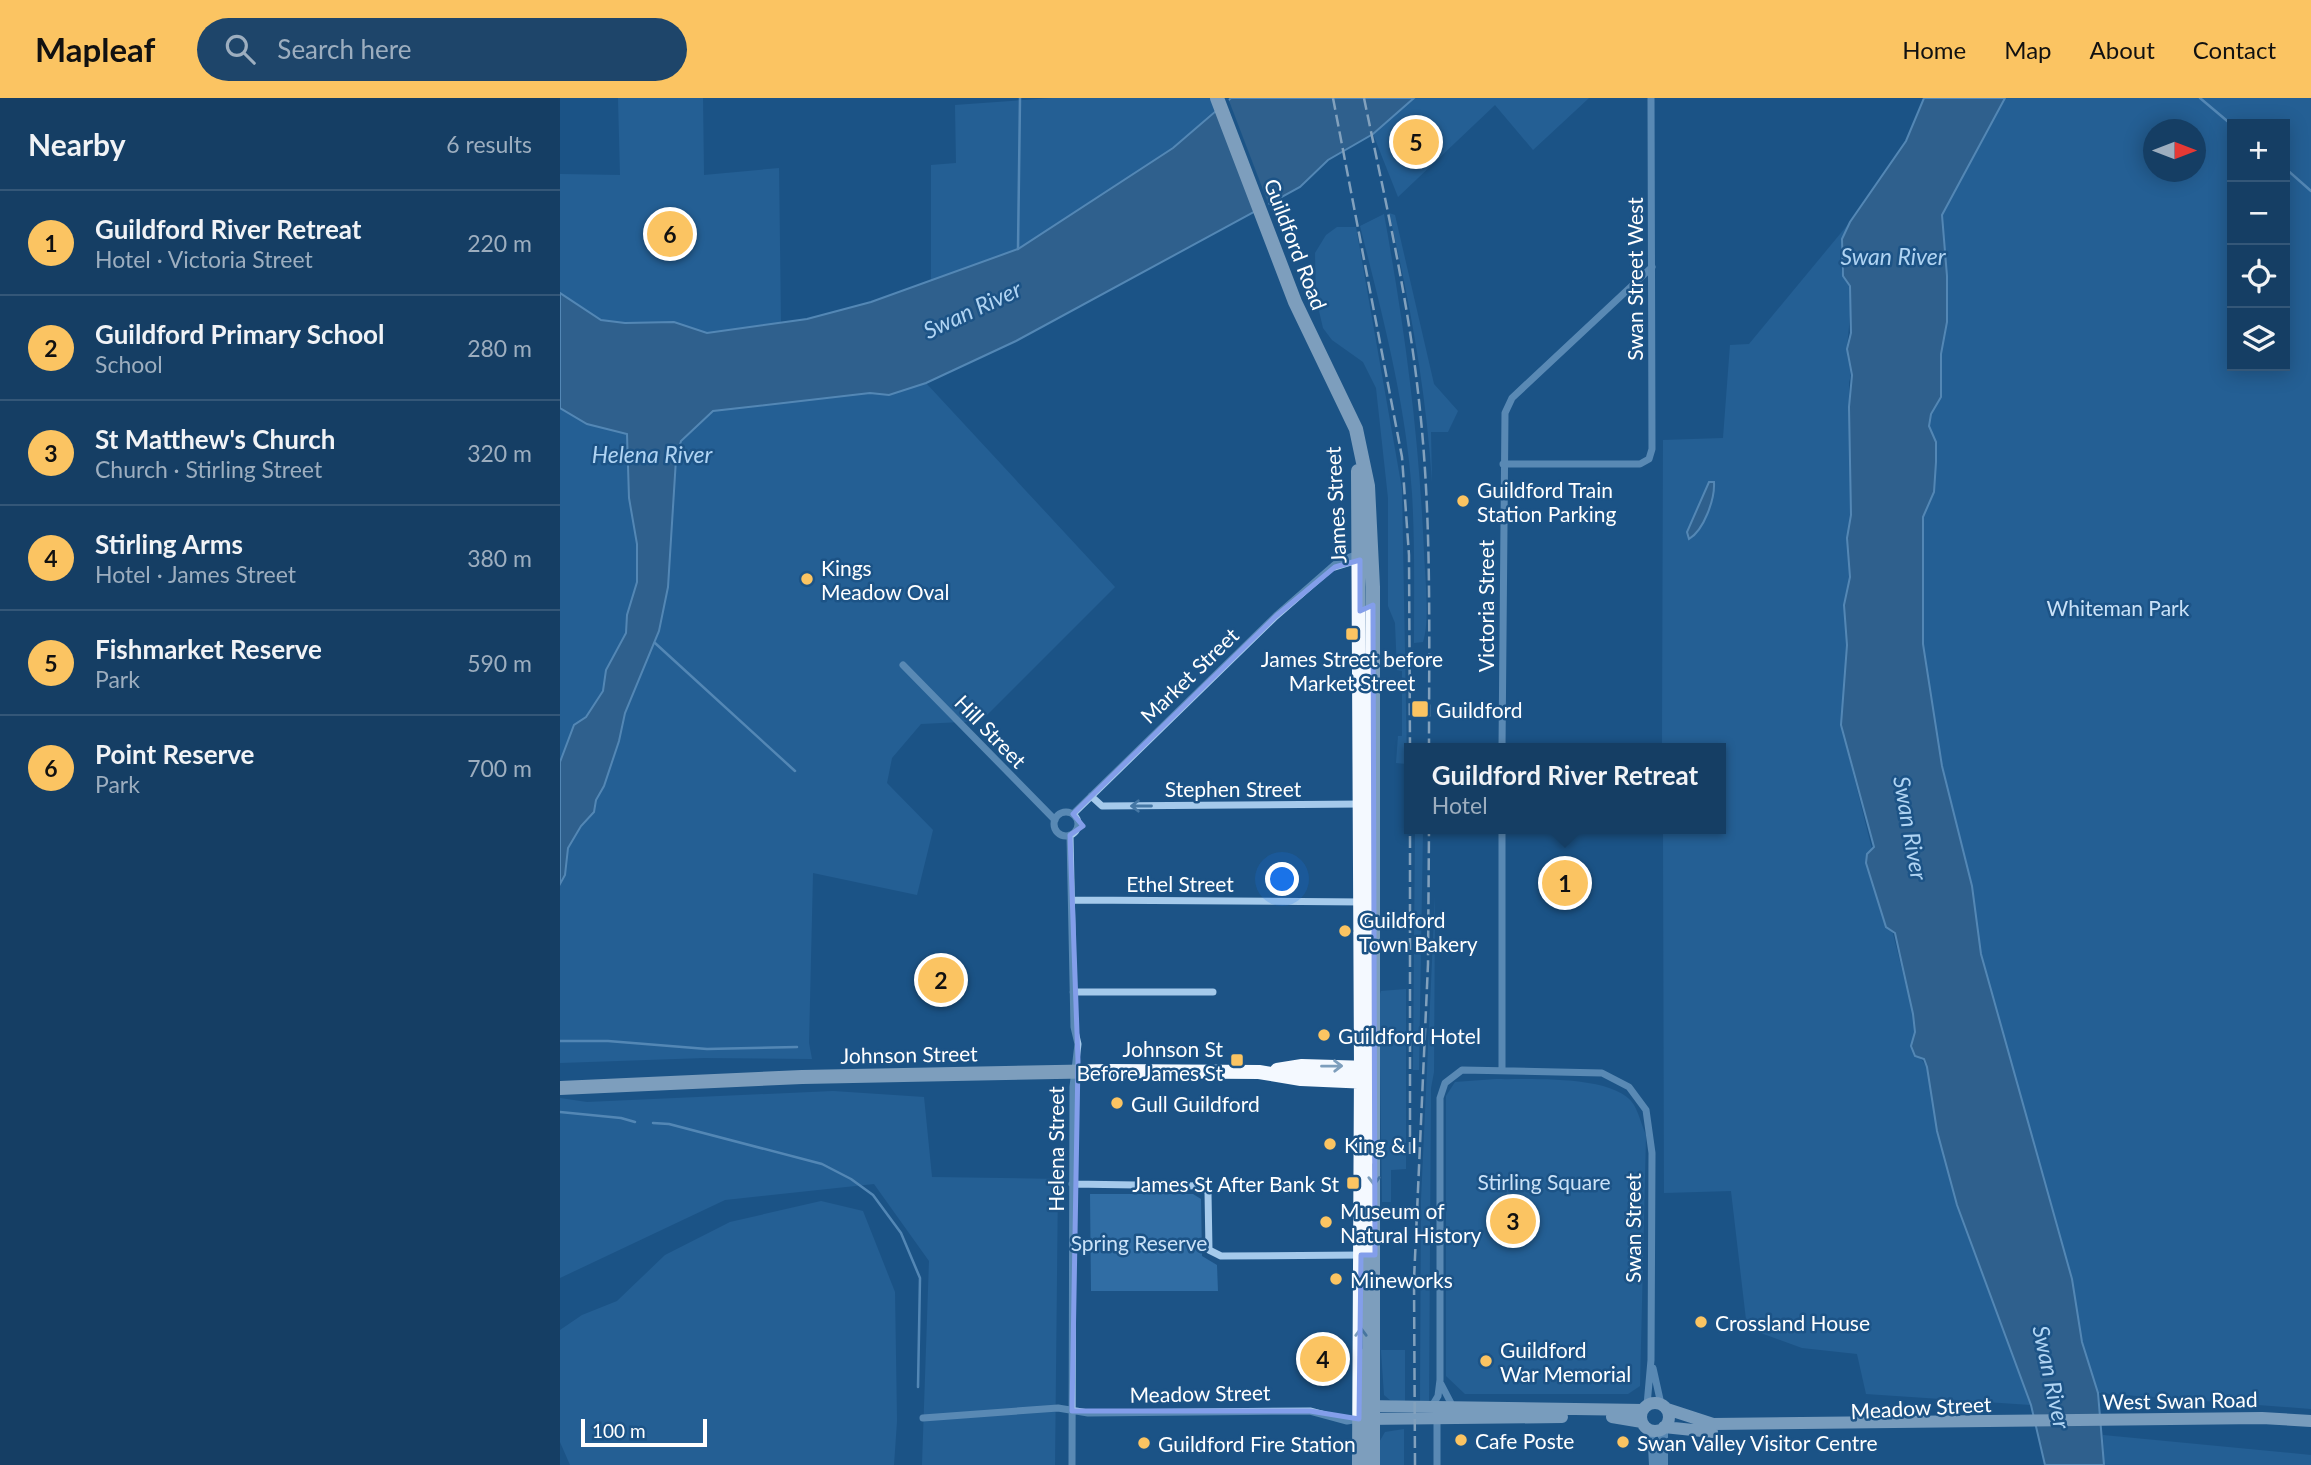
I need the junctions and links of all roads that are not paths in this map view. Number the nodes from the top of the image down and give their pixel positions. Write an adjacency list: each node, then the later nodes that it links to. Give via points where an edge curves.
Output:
1 (1217, 98): 4 (highway, Guildford Road, via 1295,302)
2 (1651, 98): 3 (street, Swan Street West)
3 (1651, 268): 5 (street, via 1512,398 1504,421); 5 (street, Swan Street West, via 1649,459 1640,464)
4 (1344, 401): 6 (highway, James Street, via 1356,454)
5 (1503, 464): 10 (street, Victoria Street)
6 (1366, 556): 7 (highway, James Street); 8 (highway, James Street); 12 (street, Market Street, via 1335,567 1276,616)
7 (1373, 605): 8 (highway, via 1364,613); 11 (highway, James Street)
8 (1360, 660): 13 (highway, James Street)
9 (903, 665): 15 (street, Hill Street)
10 (1502, 743)
11 (1371, 789): 13 (street, via 1367,801); 19 (highway, James Street)
12 (1091, 796): 13 (street, Stephen Street, one-way to 12, via 1102,806); 14 (street, Market Street)
13 (1360, 804): 19 (highway, James Street)
14 (1073, 814): 15 (street, via 1065,812); 17 (street, via 1077,823)
15 (1055, 820): 17 (street, via 1058,832)
16 (1502, 834): 22 (street)
17 (1070, 835): 18 (street, Helena Street)
18 (1073, 900): 19 (street, Ethel Street); 20 (street, Helena Street)
19 (1366, 902): 24 (highway, James Street)
20 (1073, 992): 21 (street); 23 (street, Helena Street, via 1078,1061)
21 (1213, 992)
22 (1502, 1070): 28 (street, Swan Street, via 1602,1073 1622,1083 1648,1116 1652,1145); 29 (street, via 1458,1072 1445,1083 1440,1098)
23 (1073, 1072): 24 (highway, Johnson Street, via 1259,1072 1302,1066); 25 (highway, Johnson Street); 26 (street, Helena Street)
24 (1367, 1075): 27 (highway, James Street)
25 (560, 1088)
26 (1072, 1184): 27 (street, via 1202,1186 1208,1192 1209,1250 1221,1256); 32 (street, Helena Street)
27 (1368, 1255): 33 (highway, James Street)
28 (1651, 1360): 30 (street, Swan Street); 35 (street, Swan Street)
29 (1440, 1380): 31 (street); 34 (street)
30 (1664, 1407): 35 (main road); 38 (main road, Meadow Street, via 1713,1424); 39 (main road, via 1669,1418)
31 (1453, 1408): 34 (main road, Meadow Street); 35 (main road, Meadow Street)
32 (1072, 1411): 33 (street, Meadow Street, via 1321,1412 1347,1421); 36 (street, Meadow Street, via 1058,1408); 40 (street, Helena Street)
33 (1366, 1413): 34 (main road, Meadow Street); 41 (highway, James Street); 42 (highway, James Street)
34 (1434, 1413): 35 (main road, Meadow Street); 43 (street)
35 (1645, 1416): 39 (main road, Meadow Street, via 1653,1430); 44 (street, Swan Street)
36 (923, 1418)
37 (2311, 1421): 38 (main road, West Swan Road)
38 (2007, 1422): 39 (main road, Meadow Street, via 1869,1430 1710,1432)
39 (1663, 1428): 45 (street)
40 (1072, 1465)
41 (1359, 1465)
42 (1373, 1465)
43 (1437, 1465)
44 (1654, 1465)
45 (1663, 1465)

